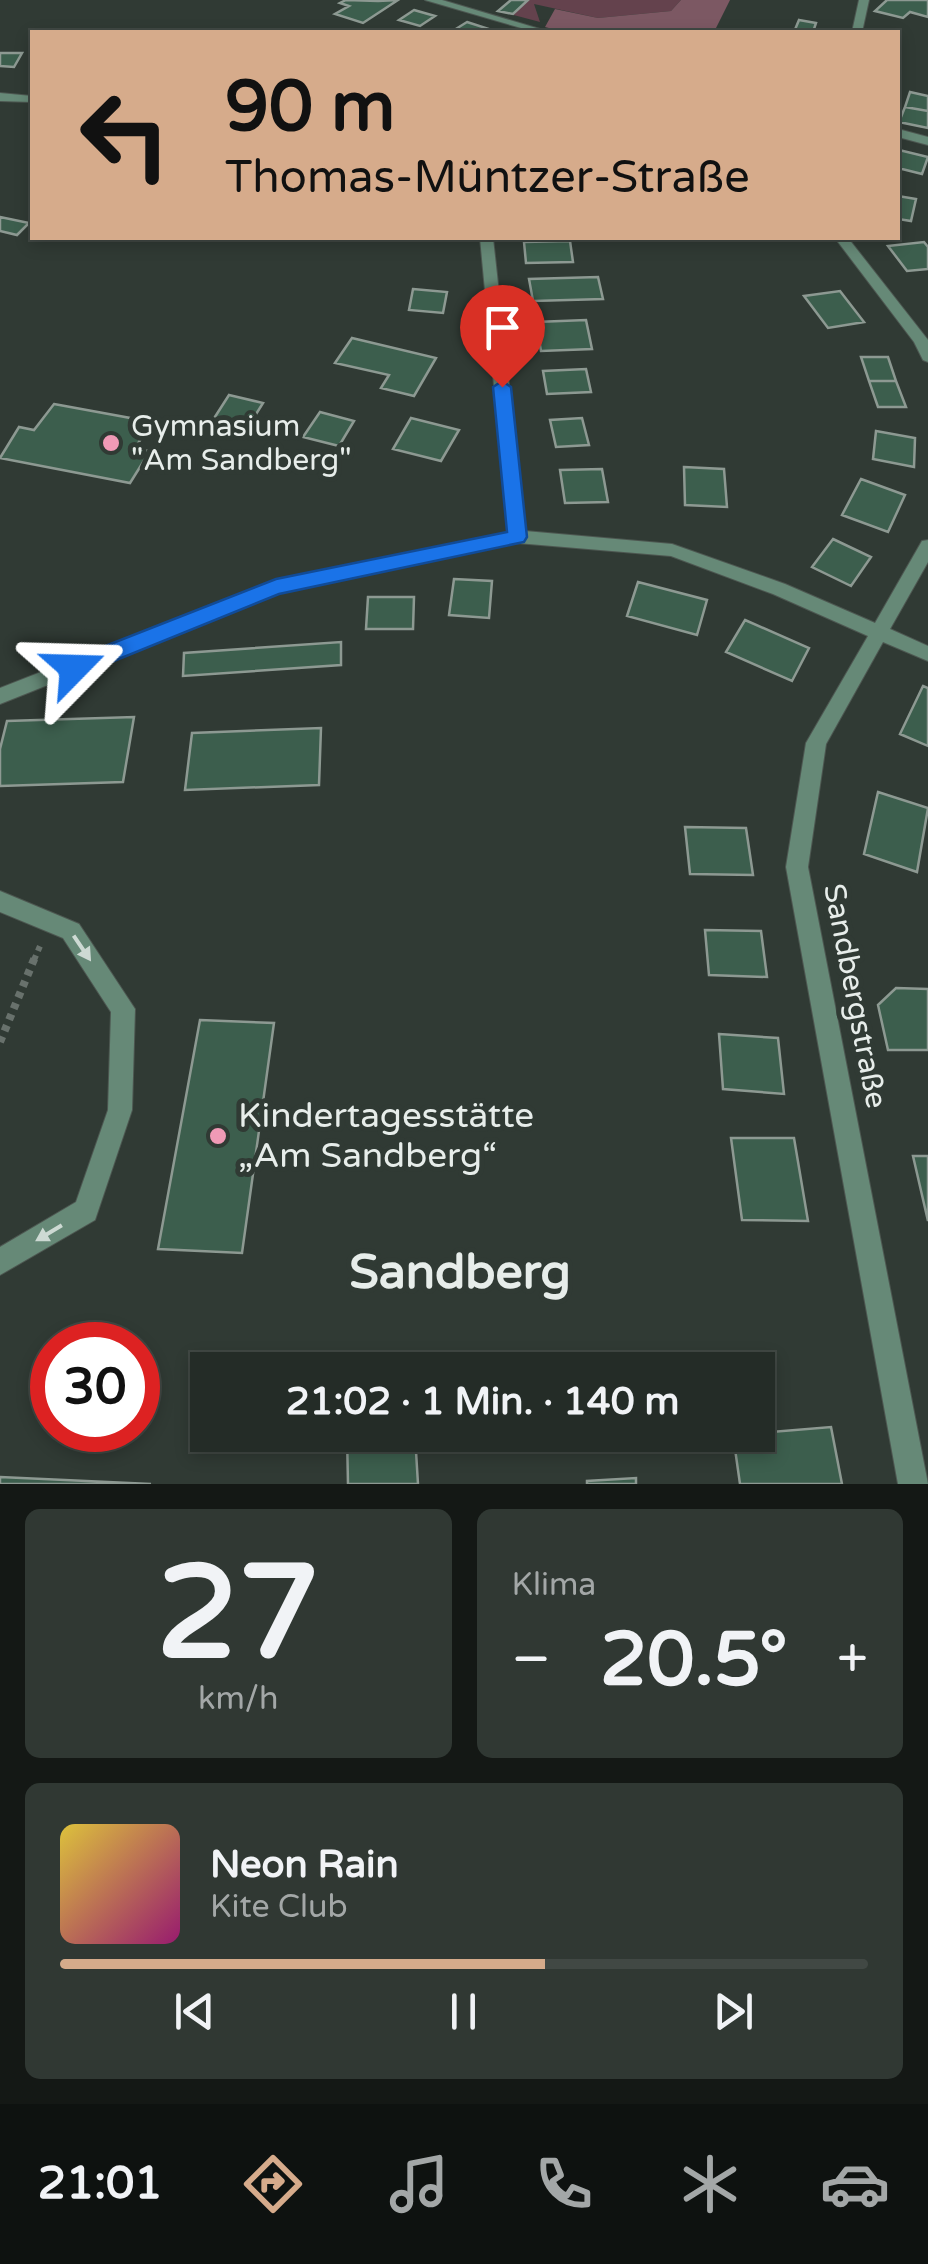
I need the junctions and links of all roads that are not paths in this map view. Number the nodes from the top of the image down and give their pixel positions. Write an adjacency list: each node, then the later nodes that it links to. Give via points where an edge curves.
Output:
1 (430, 0): 3 (street)
2 (864, 0): 4 (street)
3 (538, 30)
4 (857, 30)
5 (0, 97): 6 (street)
6 (30, 99)
7 (900, 134): 8 (street)
8 (928, 142)
9 (486, 240): 12 (street)
10 (843, 240): 11 (street)
11 (928, 357)
12 (517, 537): 14 (street, via 672,550); 16 (street, via 276,586)
13 (928, 546): 14 (street, Sandbergstraße)
14 (882, 633): 15 (street); 19 (street, Sandbergstraße, via 816,743 797,867)
15 (928, 654)
16 (0, 696)
17 (0, 901): 18 (street, one-way to 18, via 71,932 124,1009 120,1110 86,1211)
18 (0, 1262)
19 (913, 1484)

